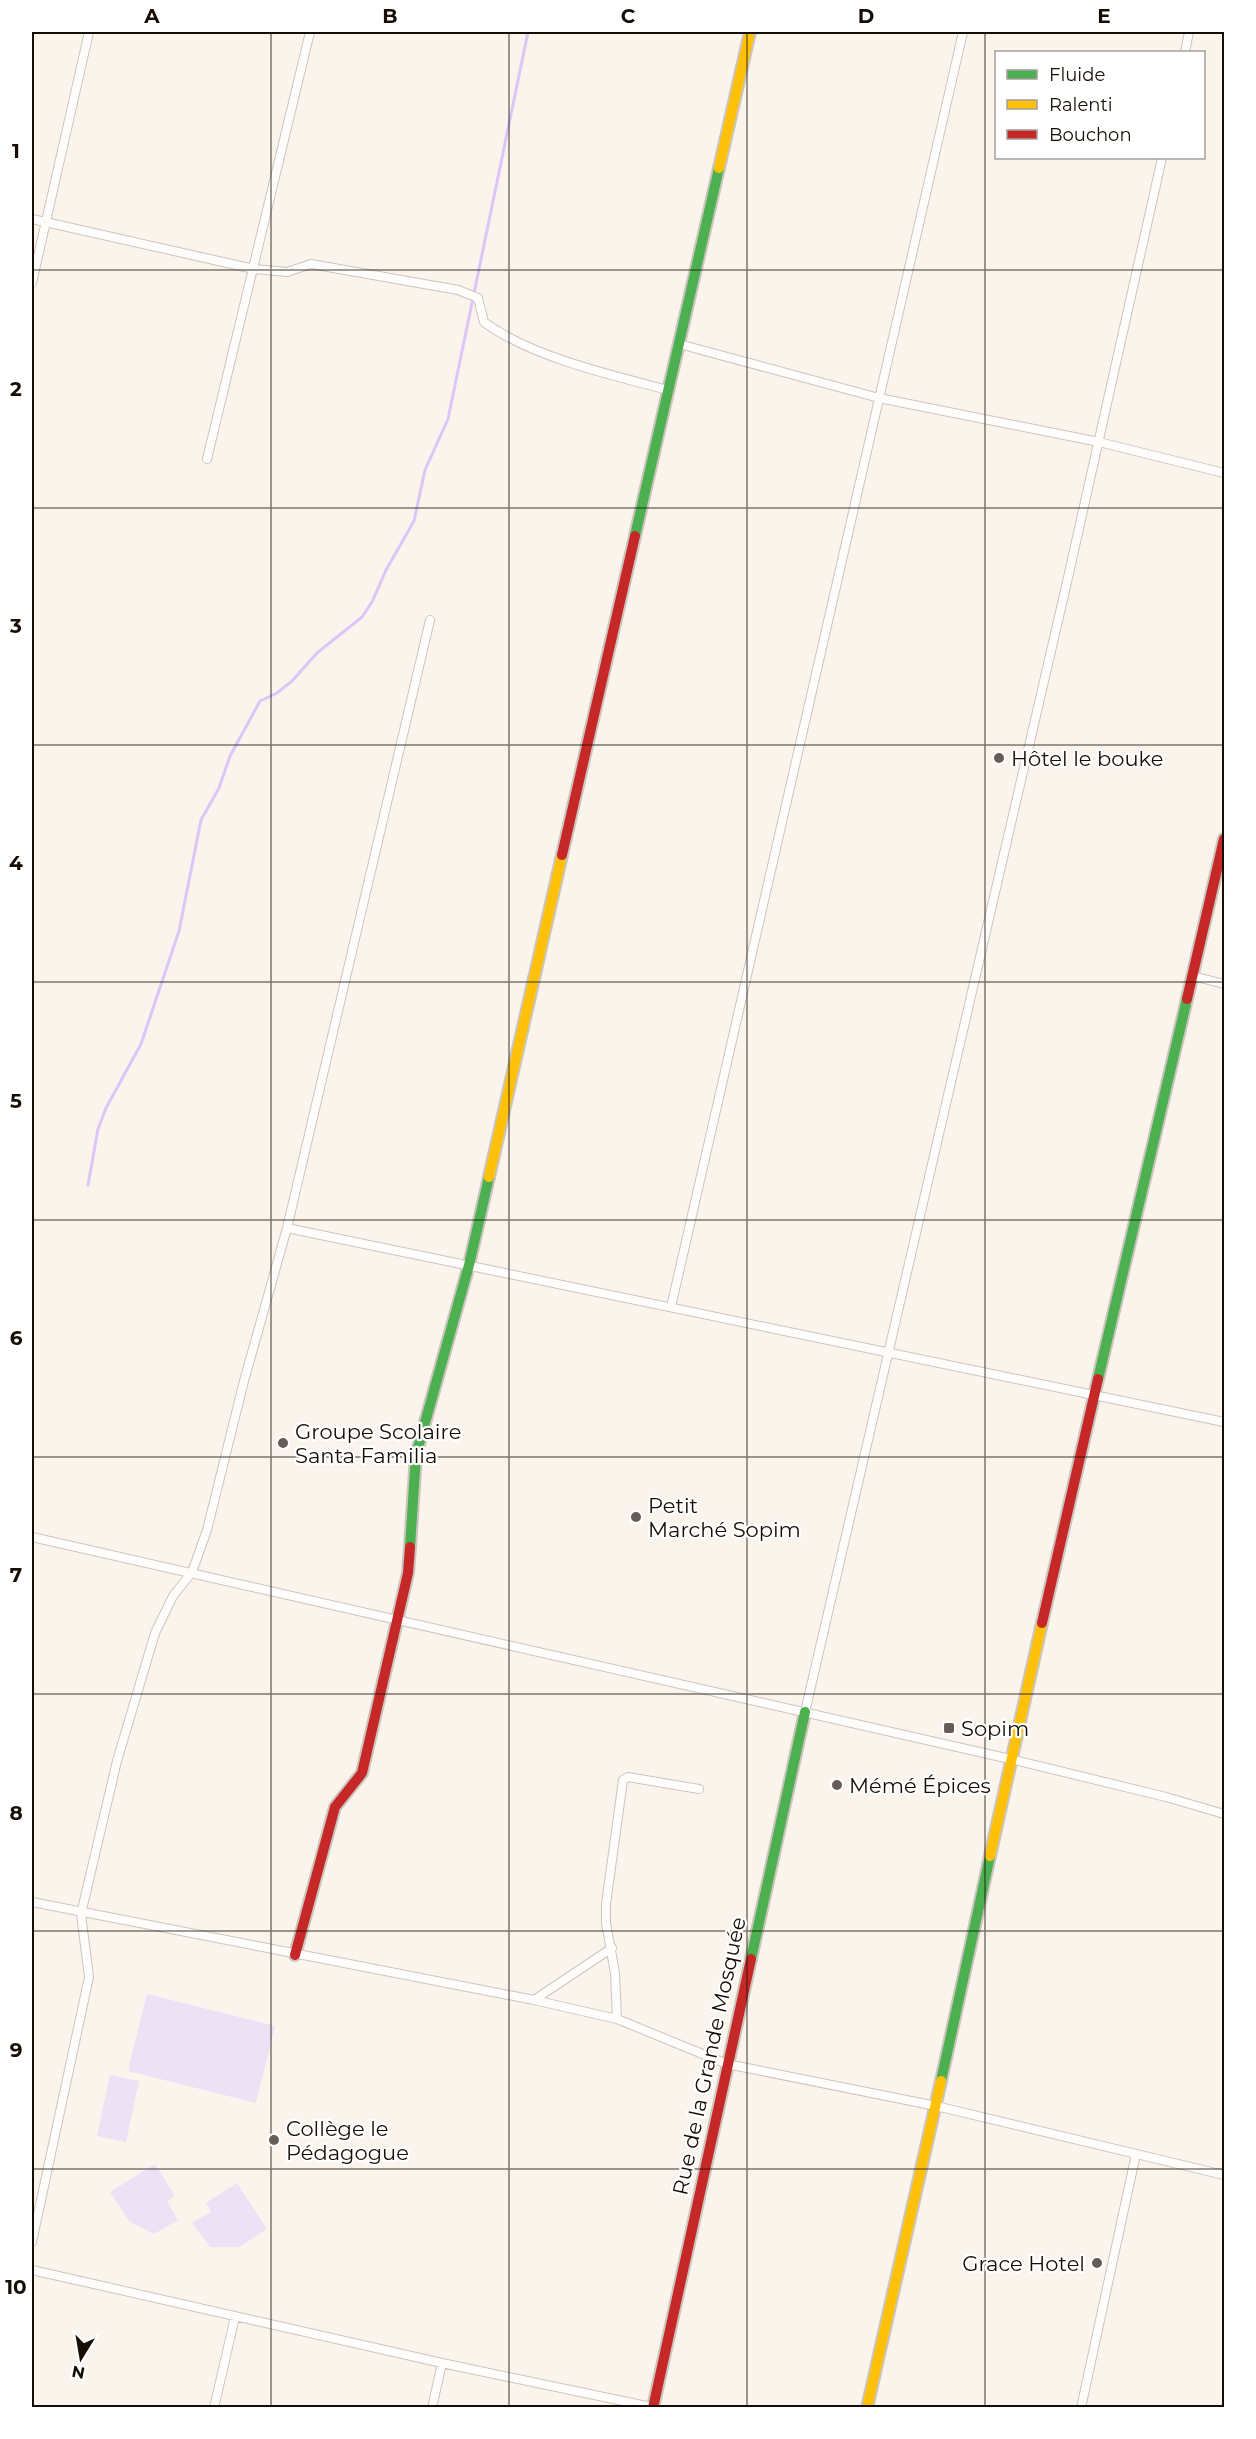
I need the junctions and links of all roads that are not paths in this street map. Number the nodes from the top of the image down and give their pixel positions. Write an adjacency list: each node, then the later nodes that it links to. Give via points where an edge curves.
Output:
1 (88, 32): 9 (street)
2 (310, 32): 10 (street)
3 (750, 32): 12 (street)
4 (963, 32): 14 (street)
5 (1189, 32): 6 (street)
6 (1185, 51)
7 (1162, 159): 15 (street)
8 (32, 219): 9 (street)
9 (45, 222): 10 (street); 11 (street)
10 (254, 269): 13 (street, via 287,272 311,264 458,290 478,298 484,321 513,339 597,371); 16 (street)
11 (32, 283)
12 (679, 344): 13 (street); 14 (street)
13 (668, 390): 23 (street)
14 (879, 398): 15 (street); 24 (street)
15 (1099, 442): 17 (street); 25 (street)
16 (207, 459)
17 (1224, 473)
18 (430, 620): 22 (street)
19 (1224, 839): 20 (street)
20 (1193, 976): 21 (street); 26 (street)
21 (1224, 984)
22 (287, 1227): 23 (street); 29 (street, via 207,1530)
23 (469, 1265): 24 (street); 30 (street, via 416,1455 408,1573)
24 (671, 1307): 25 (street)
25 (888, 1352): 26 (street); 31 (street)
26 (1095, 1395): 27 (street); 32 (street)
27 (1224, 1422)
28 (32, 1538): 29 (street)
29 (192, 1572): 30 (street); 36 (street, via 173,1596 155,1633 117,1761)
30 (398, 1621): 31 (street); 38 (street, via 362,1773 334,1807)
31 (805, 1712): 32 (street); 41 (street, Rue de la Grande Mosquée)
32 (1010, 1759): 34 (street); 42 (street)
33 (699, 1789): 37 (street, via 628,1777 623,1780 606,1904)
34 (1224, 1814)
35 (32, 1902): 36 (street)
36 (81, 1914): 38 (street); 45 (street, via 89,1977)
37 (612, 1948): 39 (street); 40 (street)
38 (295, 1955): 39 (street)
39 (534, 2000): 40 (street)
40 (617, 2019): 41 (street)
41 (727, 2064): 42 (street); 49 (street, Rue de la Grande Mosquée)
42 (936, 2106): 43 (street); 52 (street)
43 (1136, 2154): 44 (street); 53 (street)
44 (1224, 2175)
45 (32, 2242)
46 (32, 2270): 47 (street)
47 (235, 2317): 48 (street); 50 (street)
48 (442, 2363): 49 (street); 51 (street)
49 (654, 2407)
50 (214, 2408)
51 (432, 2408)
52 (867, 2408)
53 (1081, 2408)

